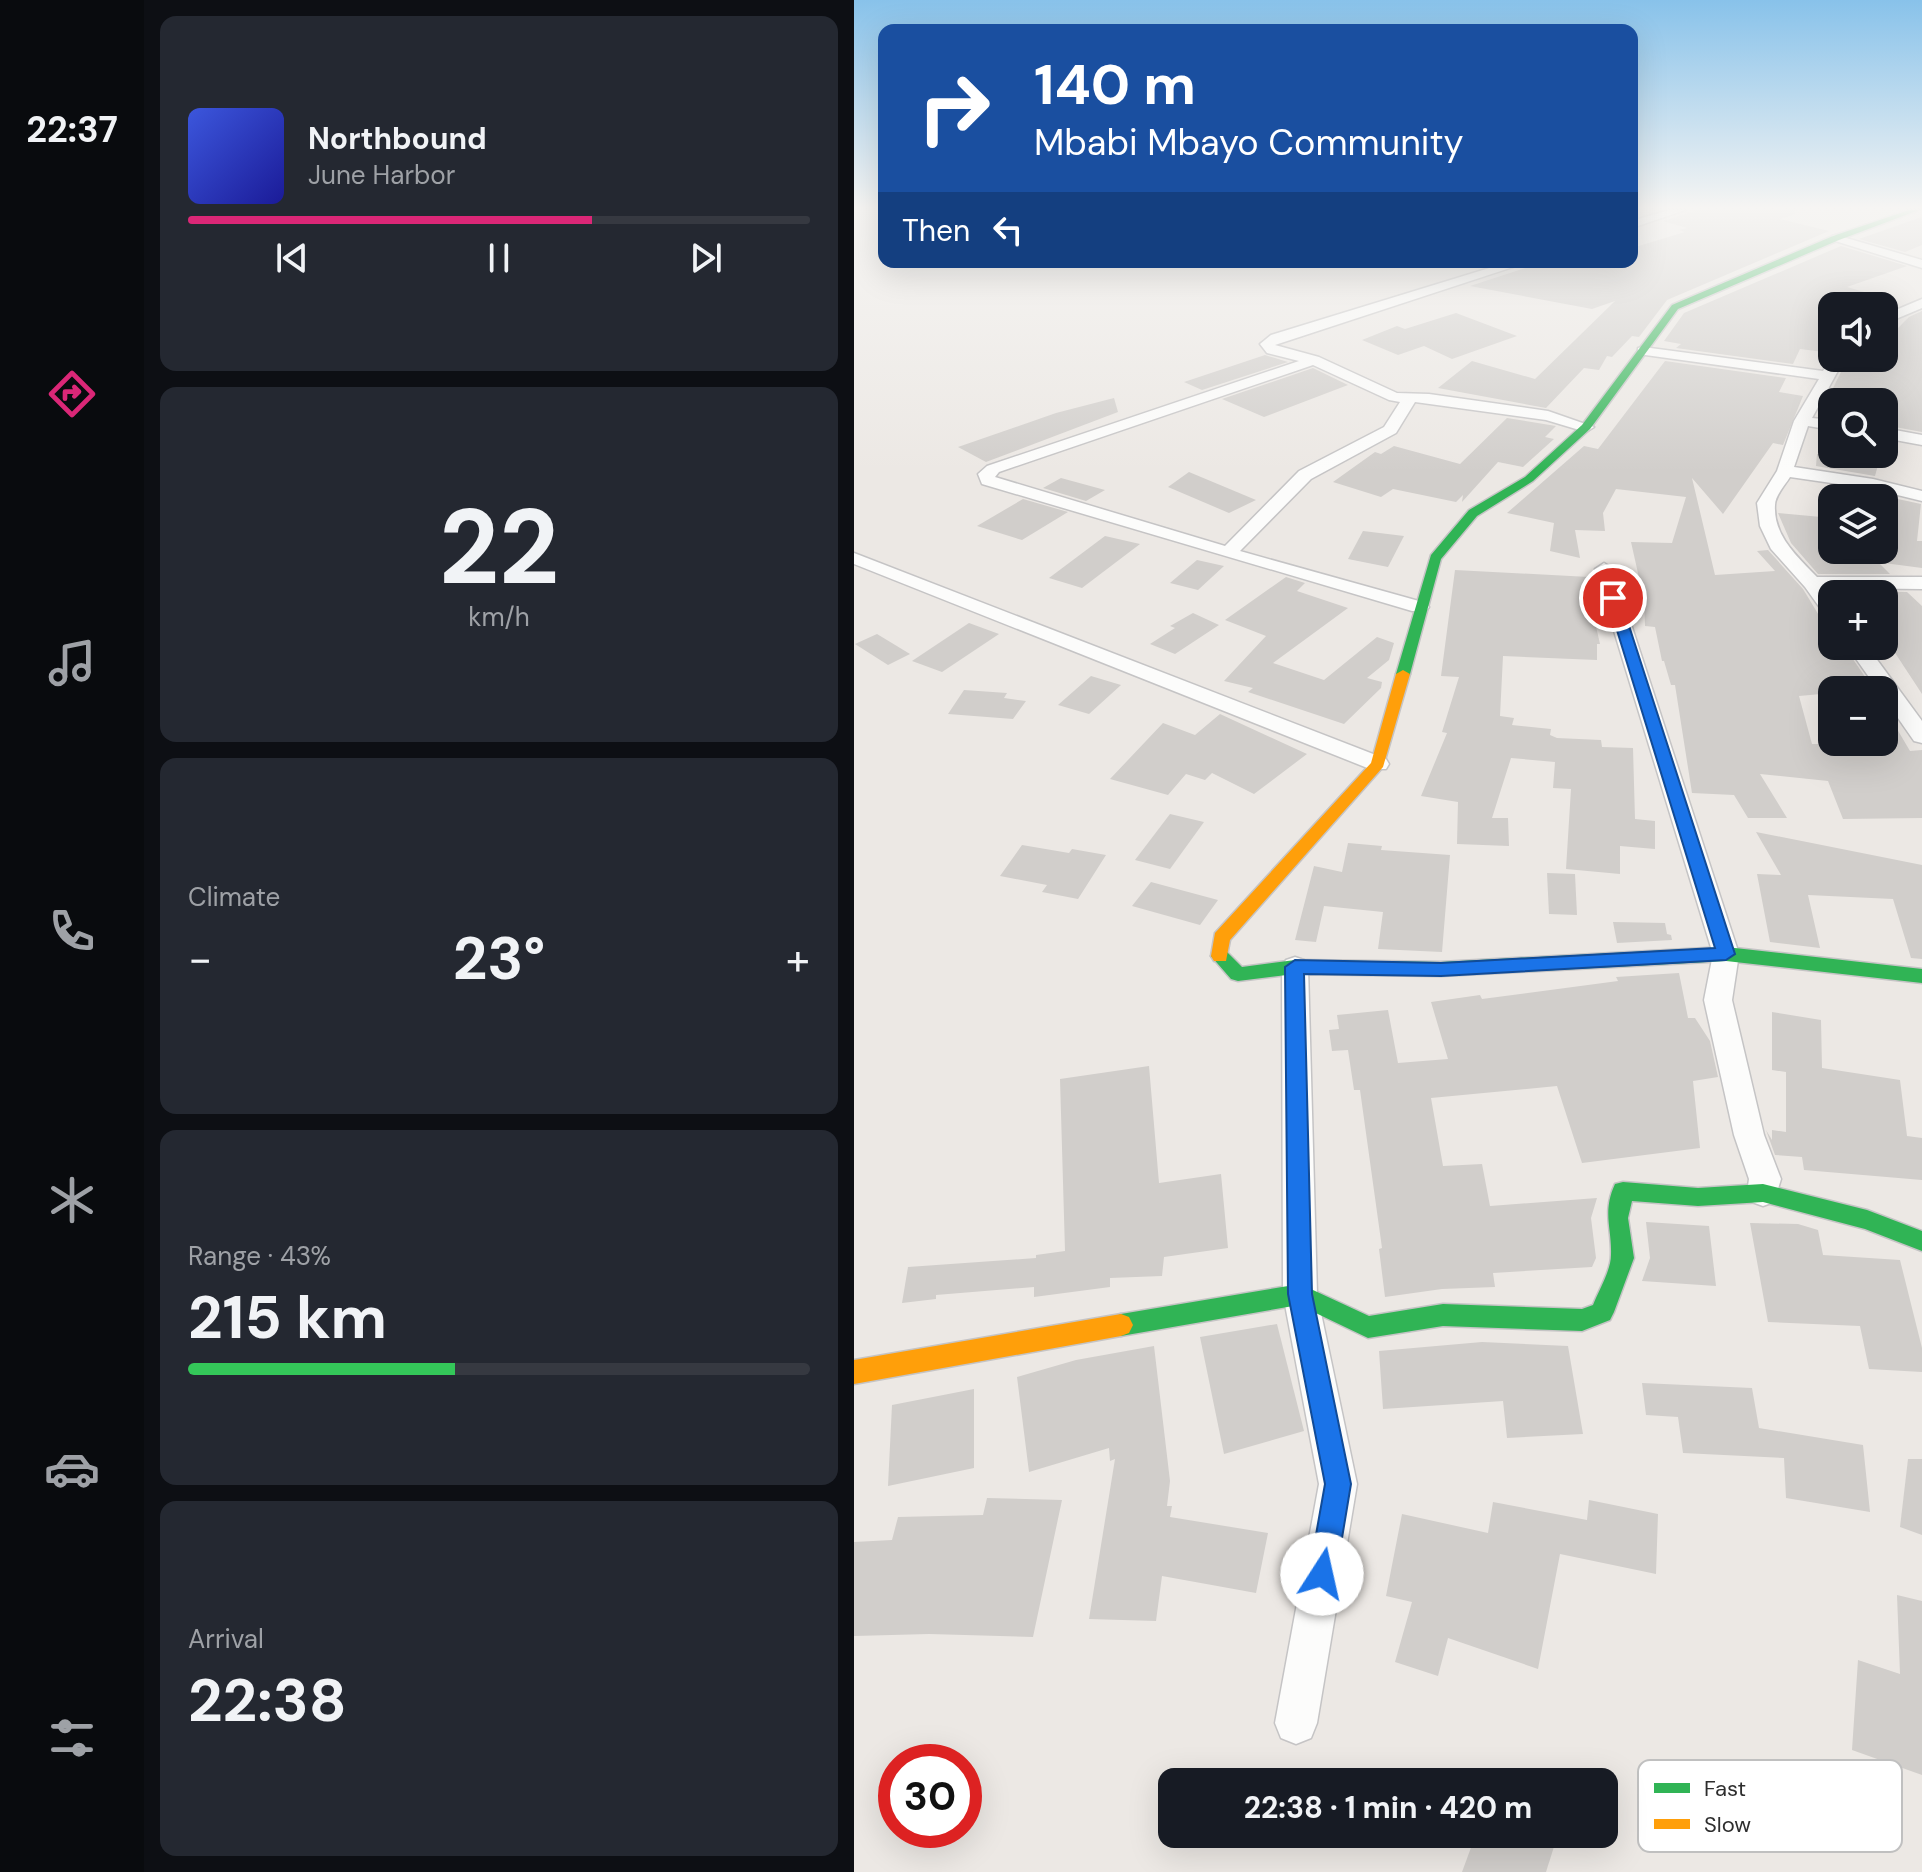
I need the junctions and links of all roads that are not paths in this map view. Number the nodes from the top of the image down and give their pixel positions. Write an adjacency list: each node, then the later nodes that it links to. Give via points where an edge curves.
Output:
1 (1408, 297): 6 (street, via 1267,344 1272,350)
2 (1697, 297): 5 (street, via 1675,307)
3 (1922, 303): 4 (street)
4 (1898, 314)
5 (1643, 351): 8 (street); 12 (street)
6 (1314, 360): 9 (street, via 1394,397); 17 (street, via 986,474 988,480)
7 (1830, 372): 8 (street)
8 (1828, 376): 10 (street)
9 (1410, 398): 12 (street, via 1548,416); 17 (street, via 1390,430 1305,475)
10 (1802, 421): 11 (street); 15 (street)
11 (1818, 423)
12 (1586, 427): 23 (street, via 1529,479 1473,513 1435,558)
13 (1898, 436): 14 (street)
14 (1922, 440)
15 (1785, 471): 16 (street); 20 (street, via 1766,503 1769,526 1780,549)
16 (1922, 496)
17 (1228, 553): 23 (street)
18 (854, 558): 26 (street)
19 (1604, 569): 27 (street)
20 (1812, 583): 21 (street); 22 (street)
21 (1922, 583)
22 (1818, 591)
23 (1419, 607): 26 (street)
24 (1867, 660): 25 (street)
25 (1922, 736)
26 (1378, 764): 28 (street, via 1221,938 1220,958 1238,974)
27 (1726, 954): 28 (street, via 1441,969); 29 (street); 30 (street, via 1718,1000 1745,1120 1765,1179)
28 (1295, 967): 32 (street)
29 (1922, 976)
30 (1763, 1193): 31 (street, via 1867,1220); 32 (street, via 1698,1197 1623,1191 1617,1218 1623,1258 1602,1312 1582,1320 1443,1315 1368,1327)
31 (1922, 1241)
32 (1300, 1294): 33 (street); 34 (street, via 1338,1484)
33 (854, 1372)
34 (1296, 1723)

